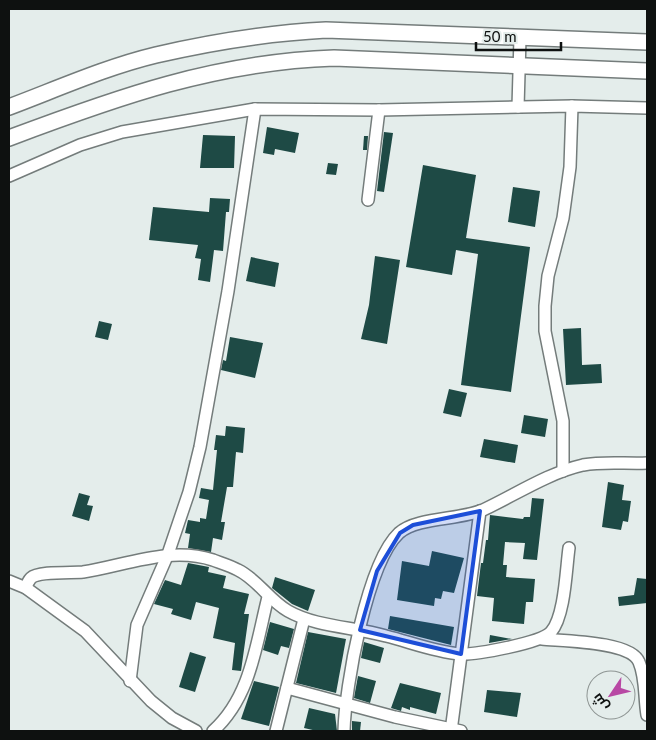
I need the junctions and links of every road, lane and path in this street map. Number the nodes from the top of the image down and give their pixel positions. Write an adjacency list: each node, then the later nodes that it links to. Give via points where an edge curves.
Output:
1 (520, 38): 2 (main road); 3 (street); 6 (main road, via 326,30 233,40 155,55)
2 (647, 42)
3 (520, 66): 4 (main road); 7 (street); 11 (main road, via 334,58 246,65 143,90)
4 (647, 71)
5 (572, 106): 7 (street); 8 (street); 15 (street, via 570,167 545,306 545,331 563,421)
6 (9, 107)
7 (518, 107): 10 (street)
8 (647, 108)
9 (255, 109): 10 (street); 12 (street, via 122,132 80,145); 18 (street, via 227,300 200,447)
10 (379, 110): 13 (street)
11 (9, 138)
12 (9, 176)
13 (368, 200)
14 (647, 463): 15 (street, via 603,463)
15 (563, 471): 16 (street)
16 (480, 511): 23 (street, via 413,525 400,533 385,552 376,571); 25 (street)
17 (569, 548): 24 (street, via 556,624)
18 (168, 554): 20 (street, via 89,571 37,575 30,579); 21 (street, via 213,560 239,570); 26 (street, via 137,625)
19 (9, 581): 20 (street)
20 (26, 588): 26 (street, via 85,631)
21 (268, 596): 22 (street); 31 (street, via 247,682 236,704)
22 (304, 619): 23 (street); 27 (street)
23 (360, 630): 25 (street); 28 (street)
24 (542, 639): 25 (street); 29 (street, via 600,645 635,654 645,685)
25 (461, 654): 34 (street)
26 (130, 682): 30 (street, via 172,718)
27 (287, 688): 28 (street); 32 (street)
28 (345, 704): 33 (street); 34 (street)
29 (647, 714)
30 (196, 731)
31 (213, 731)
32 (276, 731)
33 (344, 731)
34 (454, 731)

